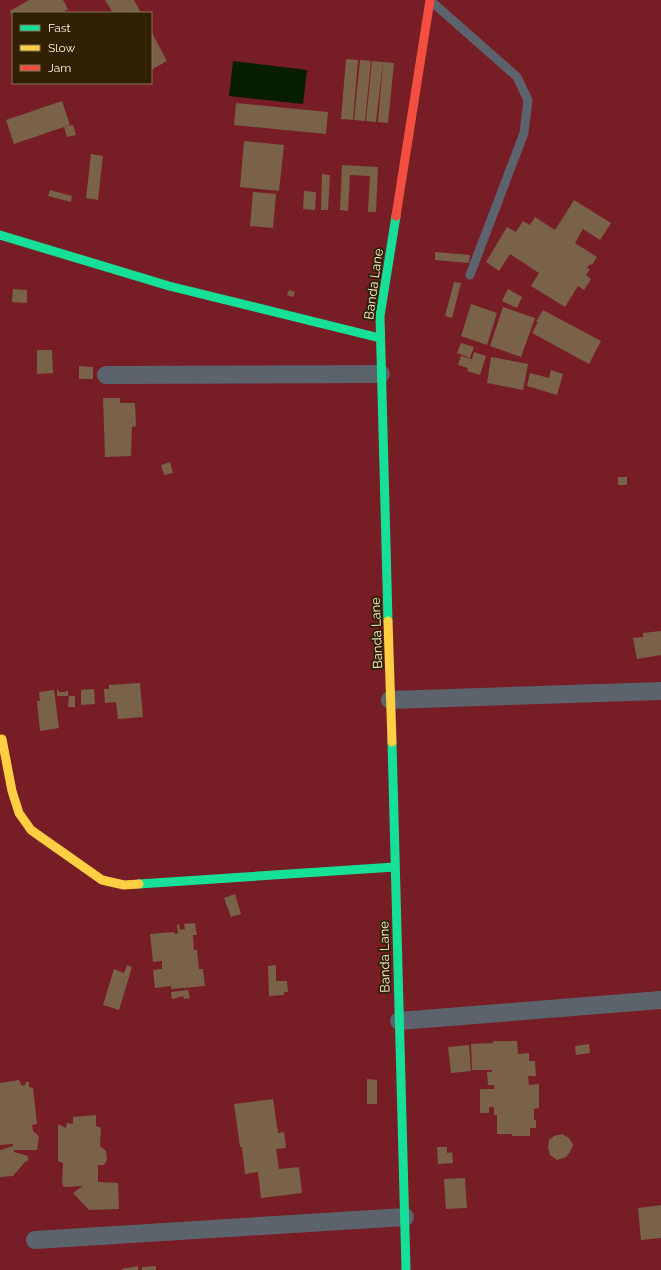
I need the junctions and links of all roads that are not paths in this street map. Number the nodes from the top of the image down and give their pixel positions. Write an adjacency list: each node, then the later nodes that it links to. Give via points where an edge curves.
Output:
1 (430, 0): 3 (lane, via 517,77 528,100 524,133); 4 (street, Banda Lane, via 380,316)
2 (0, 235): 4 (street, via 169,286)
3 (470, 275)
4 (380, 338): 5 (street, Banda Lane)
5 (381, 374): 6 (street); 8 (street, Banda Lane)
6 (106, 375)
7 (661, 691): 8 (street)
8 (390, 700): 10 (street, Banda Lane)
9 (2, 739): 10 (street, via 12,791 19,813 30,830 102,880 124,885)
10 (395, 868): 12 (street, Banda Lane)
11 (661, 1000): 12 (street)
12 (399, 1022): 13 (street, Banda Lane)
13 (405, 1217): 14 (street); 15 (street, Banda Lane)
14 (35, 1240)
15 (406, 1270)

